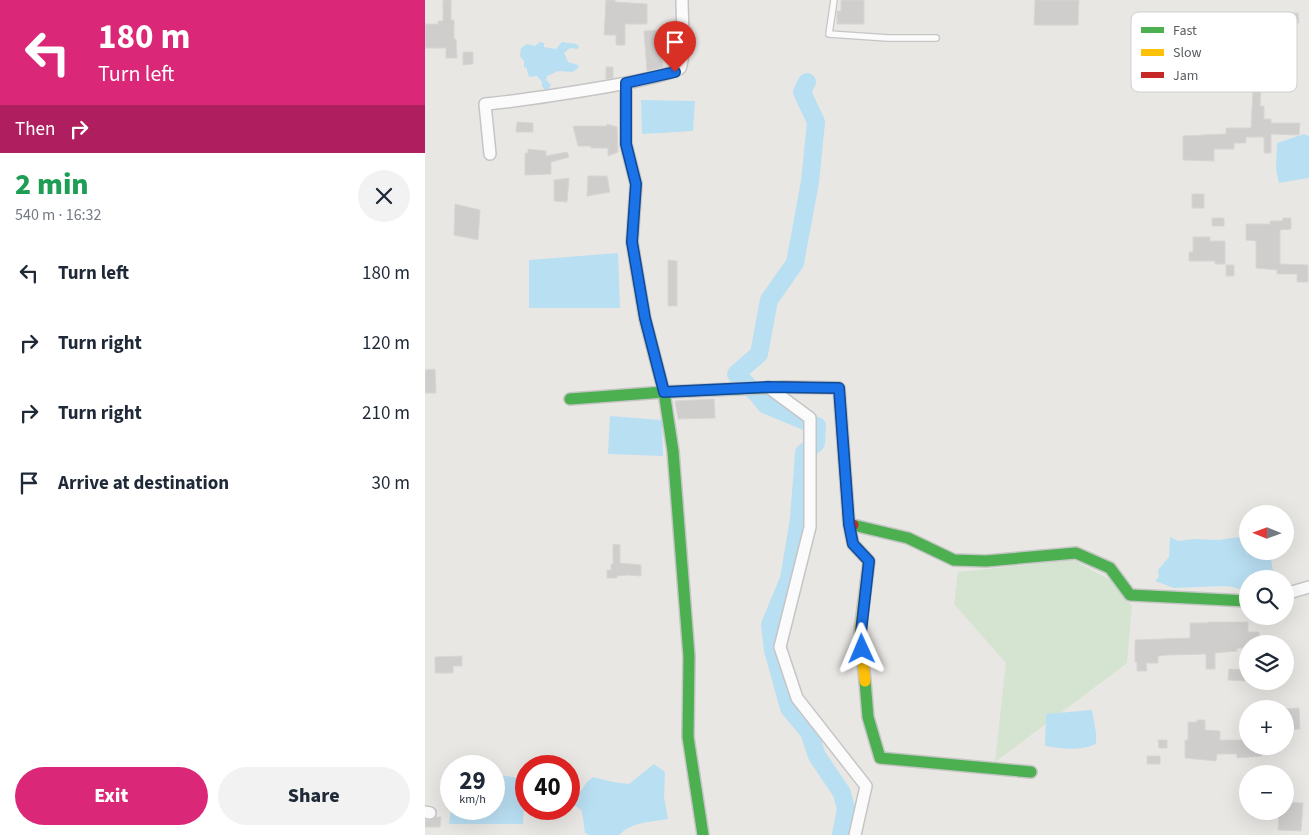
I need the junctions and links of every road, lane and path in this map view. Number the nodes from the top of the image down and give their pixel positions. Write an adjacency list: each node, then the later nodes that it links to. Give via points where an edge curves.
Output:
1 (682, 0): 4 (street, via 681,67 671,73)
2 (834, 0): 3 (lane, via 829,34)
3 (936, 38)
4 (626, 83): 5 (street, via 485,104); 7 (street, via 626,144 636,184 632,242 645,318)
5 (490, 154)
6 (768, 387): 7 (street); 9 (street, via 839,388); 15 (street, via 810,418 810,527 780,647 797,698 866,786)
7 (664, 392): 8 (street); 14 (street, via 673,451 689,656 688,737)
8 (570, 399)
9 (849, 524): 12 (street, via 908,538 954,560 986,561 1076,553 1110,568 1130,595); 13 (street, via 853,544 869,561 861,632 868,716 880,758)
10 (1309, 587): 11 (street)
11 (1294, 591)
12 (1239, 601)
13 (1031, 772)
14 (703, 835)
15 (855, 835)

